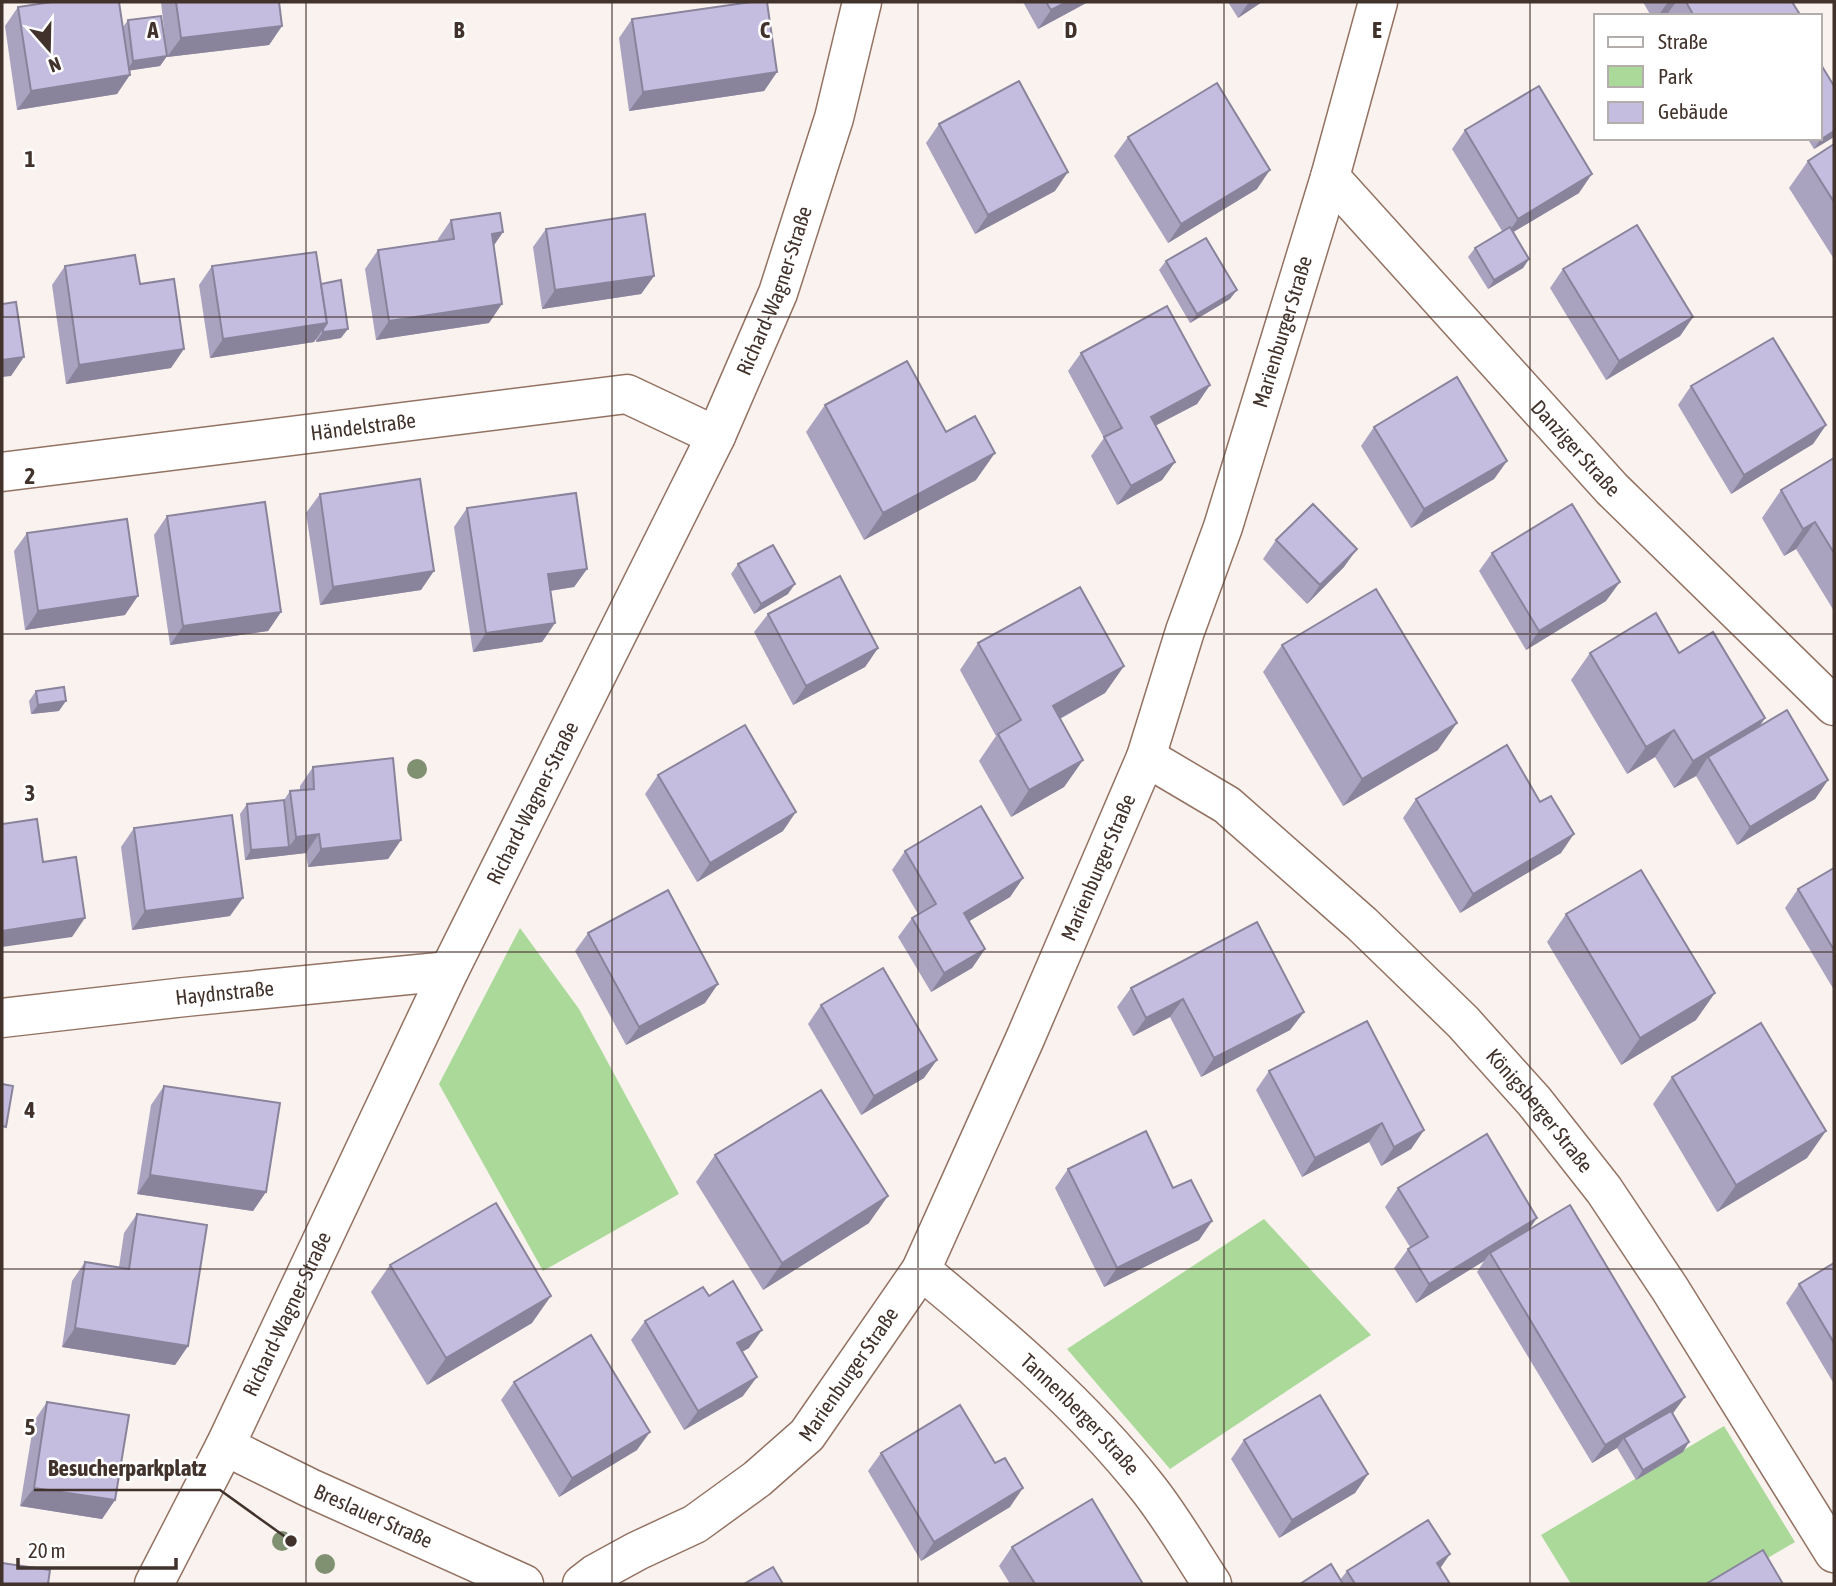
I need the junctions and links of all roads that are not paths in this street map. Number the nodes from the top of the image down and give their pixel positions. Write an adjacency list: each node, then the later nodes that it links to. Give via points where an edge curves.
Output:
1 (862, 2): 4 (street, Richard-Wagner-Straße, via 834,118 778,293)
2 (1378, 2): 3 (street, Marienburger Straße)
3 (1330, 177): 6 (street, Danziger Straße, via 1612,489); 7 (street, Marienburger Straße, via 1223,527)
4 (716, 436): 5 (street, Händelstraße, via 627,394); 8 (street, Richard-Wagner-Straße)
5 (2, 472)
6 (1834, 706)
7 (1146, 757): 10 (street, Marienburger Straße); 12 (street, Königsberger Straße, via 1227,805 1362,924 1463,1021 1534,1101 1604,1190 1663,1278)
8 (449, 971): 9 (street, Haydnstraße); 11 (street, Richard-Wagner-Straße)
9 (2, 1018)
10 (921, 1270): 15 (street, Marienburger Straße, via 807,1435 695,1524); 16 (street, Tannenberger Straße, via 1009,1343 1101,1435 1149,1488)
11 (225, 1446): 13 (street, Richard-Wagner-Straße); 14 (street, Breslauer Straße)
12 (1834, 1553)
13 (154, 1584)
14 (524, 1584)
15 (582, 1584)
16 (1212, 1584)

